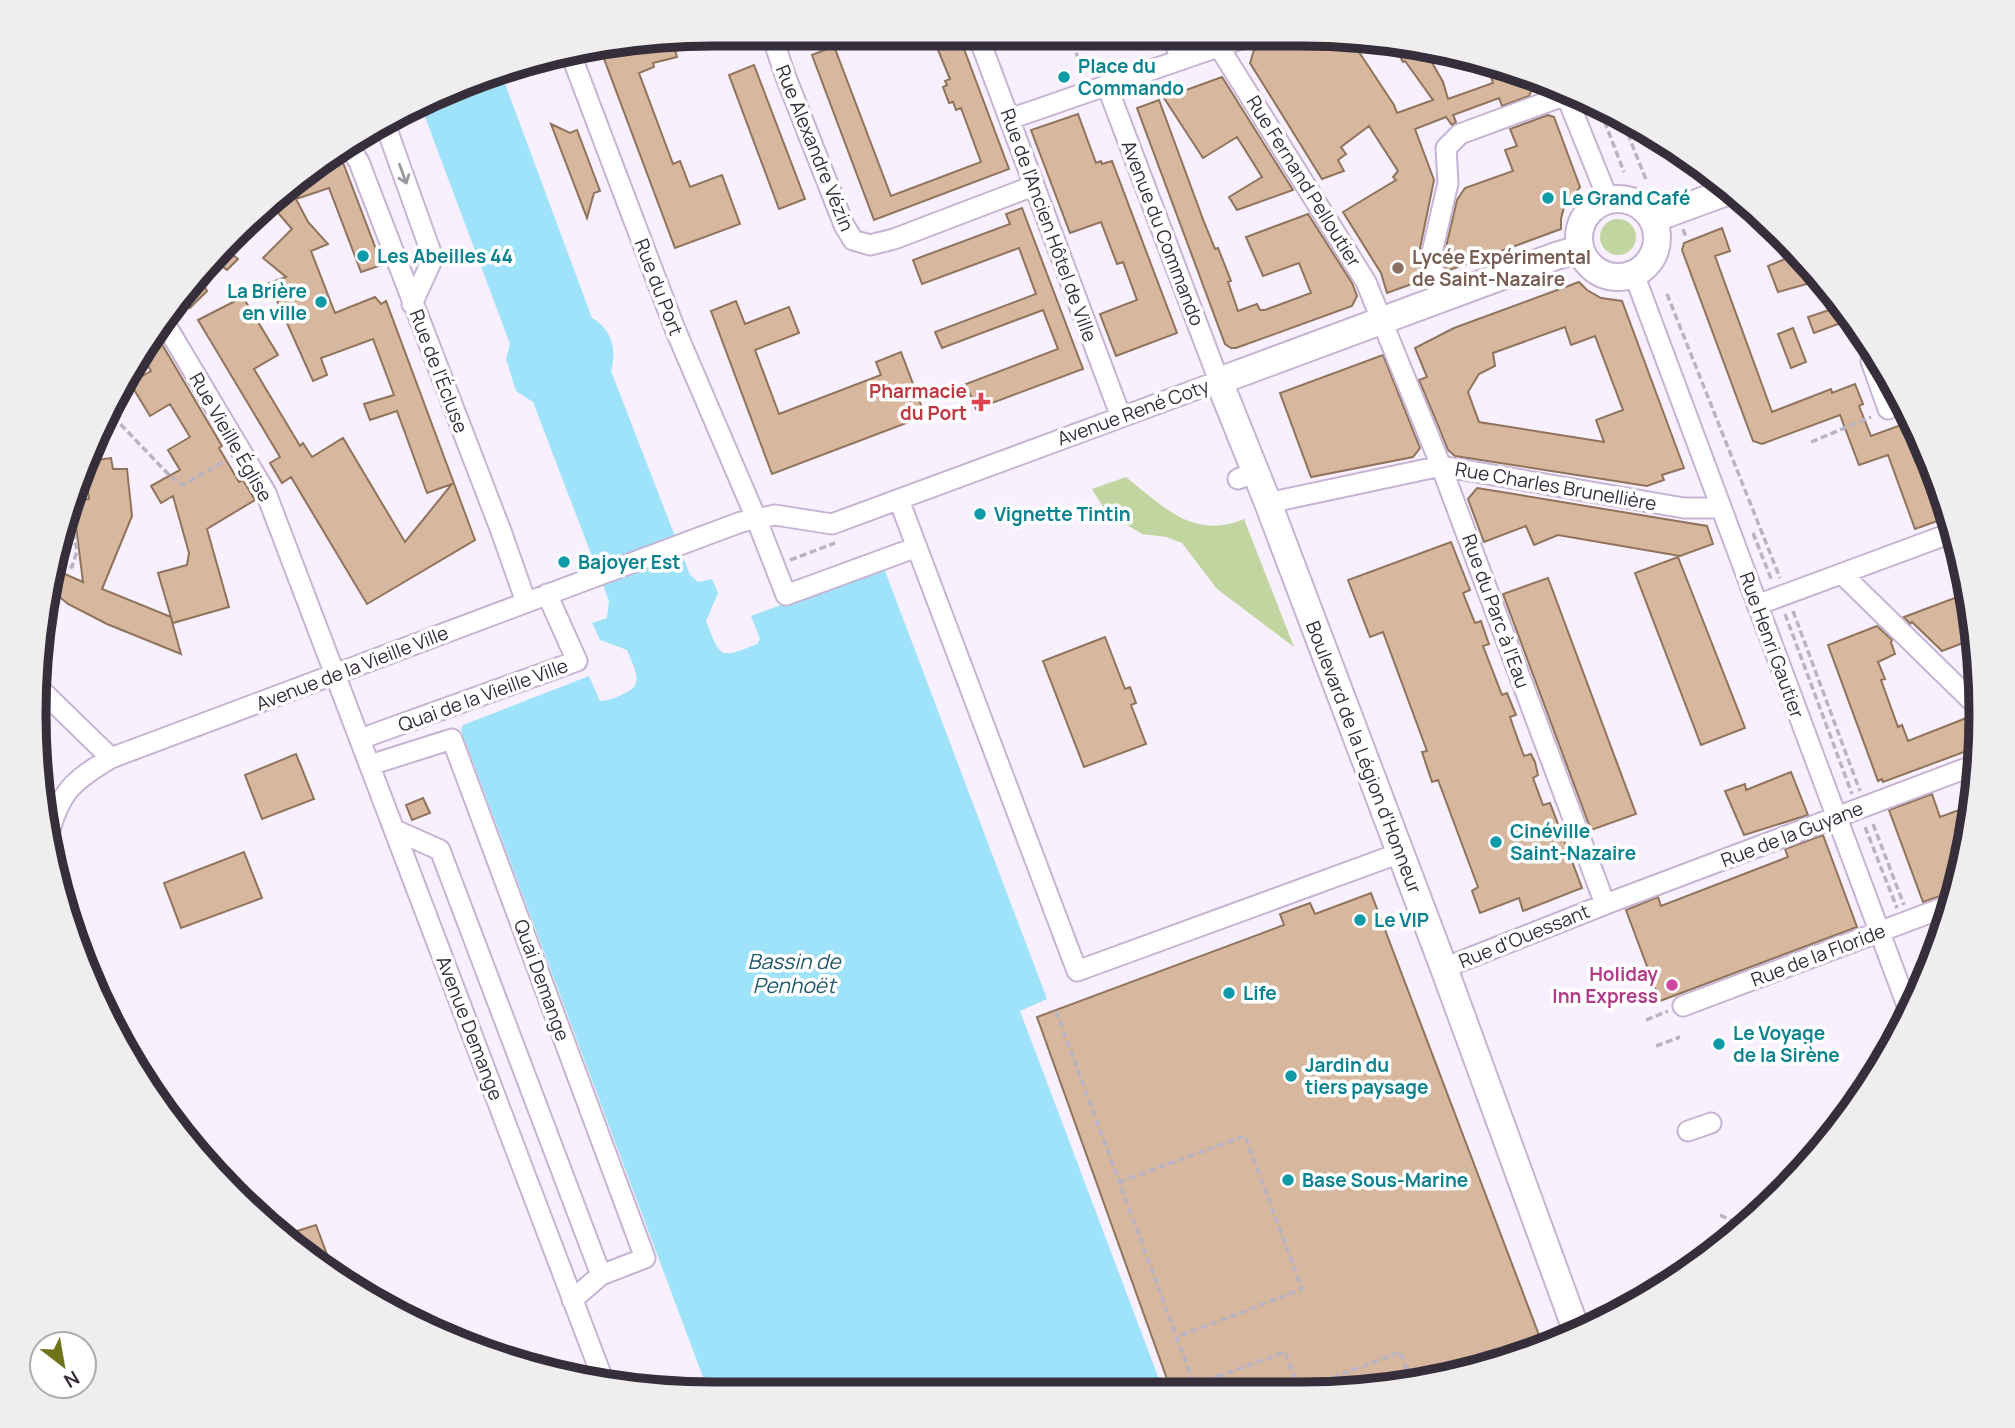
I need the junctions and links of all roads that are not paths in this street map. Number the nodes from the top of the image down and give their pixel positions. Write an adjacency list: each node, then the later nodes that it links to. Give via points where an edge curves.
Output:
1 (775, 46): 13 (street, Rue Alexandre Vézin, via 853,240 870,245 894,239)
2 (982, 46): 10 (street, Rue de l'Ancien Hôtel de Ville)
3 (1176, 46): 5 (street)
4 (1219, 47): 5 (street); 21 (street, Rue Fernand Pelloutier, via 1366,282)
5 (1181, 60): 7 (street)
6 (573, 61): 29 (street, Rue du Port, via 675,329)
7 (1107, 86): 10 (street); 23 (street, Avenue du Commando)
8 (1553, 95): 19 (street, via 1460,134 1446,148 1448,183 1430,261)
9 (1568, 101): 15 (street)
10 (1010, 119): 13 (street, Rue de l'Ancien Hôtel de Ville)
11 (386, 132): 20 (street, one-way to 20, via 433,258)
12 (353, 152): 20 (street, Rue de l'Écluse)
13 (1033, 186): 24 (street, Rue de l'Ancien Hôtel de Ville)
14 (1721, 194): 16 (main road)
15 (1608, 200): 16 (main road, via 1634,201); 17 (main road, via 1587,213 1578,237)
16 (1653, 219): 18 (main road, via 1656,251)
17 (1580, 249): 18 (main road, via 1595,270 1608,276); 19 (main road, Avenue René Coty)
18 (1634, 274): 28 (street, Rue Henri Gautier)
19 (1444, 298): 21 (main road, Avenue René Coty)
20 (412, 304): 35 (street, Rue de l'Écluse)
21 (1382, 319): 23 (main road, Avenue René Coty); 25 (street, Rue du Parc à l'Eau)
22 (168, 329): 37 (street, Rue Vieille Église, via 266,493)
23 (1219, 381): 24 (street, Avenue René Coty); 27 (main road, Boulevard de la Légion d'Honneur, via 1246,476)
24 (1121, 416): 26 (street, Avenue René Coty)
25 (1441, 466): 27 (street, Rue Charles Brunellière); 28 (street, Rue Charles Brunellière, via 1685,508); 48 (street, Rue du Parc à l'Eau)
26 (899, 500): 29 (street, Avenue René Coty, via 832,524 775,515); 31 (street)
27 (1268, 503): 47 (main road, Boulevard de la Légion d'Honneur)
28 (1721, 508): 36 (street, Rue Henri Gautier)
29 (756, 518): 31 (street, via 786,595); 33 (street, Avenue René Coty)
30 (1945, 534): 32 (street)
31 (917, 547): 47 (street, via 1077,971)
32 (1842, 574): 36 (street); 39 (street)
33 (592, 578): 34 (street, Avenue de la Vieille Ville)
34 (547, 594): 35 (street, Avenue de la Vieille Ville); 40 (street, Quai de la Vieille Ville, via 577,661)
35 (526, 603): 37 (street, Avenue de la Vieille Ville)
36 (1757, 605): 44 (street, Rue Henri Gautier)
37 (336, 674): 40 (street, Avenue Demange); 41 (street, Avenue de la Vieille Ville)
38 (46, 695): 41 (street)
39 (1969, 698)
40 (360, 739): 42 (street, Avenue Demange)
41 (111, 758): 45 (street, Avenue de la Vieille Ville, via 70,786)
42 (370, 765): 46 (street, Avenue Demange); 56 (street, Quai Demange, via 452,739 645,1258)
43 (1967, 768): 44 (street, Rue de la Guyane)
44 (1836, 817): 48 (street, Rue de la Guyane); 50 (street, Rue Henri Gautier)
45 (54, 818)
46 (395, 830): 56 (street, via 440,850); 57 (street, Avenue Demange)
47 (1400, 853): 51 (main road, Boulevard de la Légion d'Honneur)
48 (1605, 904): 51 (street, Rue d'Ouessant)
49 (1940, 909): 50 (street, Rue de la Floride)
50 (1880, 932): 52 (street, Rue Henri Gautier); 53 (street, Rue de la Floride)
51 (1444, 968): 58 (main road, Boulevard de la Légion d'Honneur)
52 (1905, 1000)
53 (1683, 1006)
54 (1712, 1123): 55 (street)
55 (1688, 1131)
56 (601, 1275): 57 (street)
57 (572, 1300): 59 (street, Avenue Demange)
58 (1574, 1324)
59 (600, 1373)

